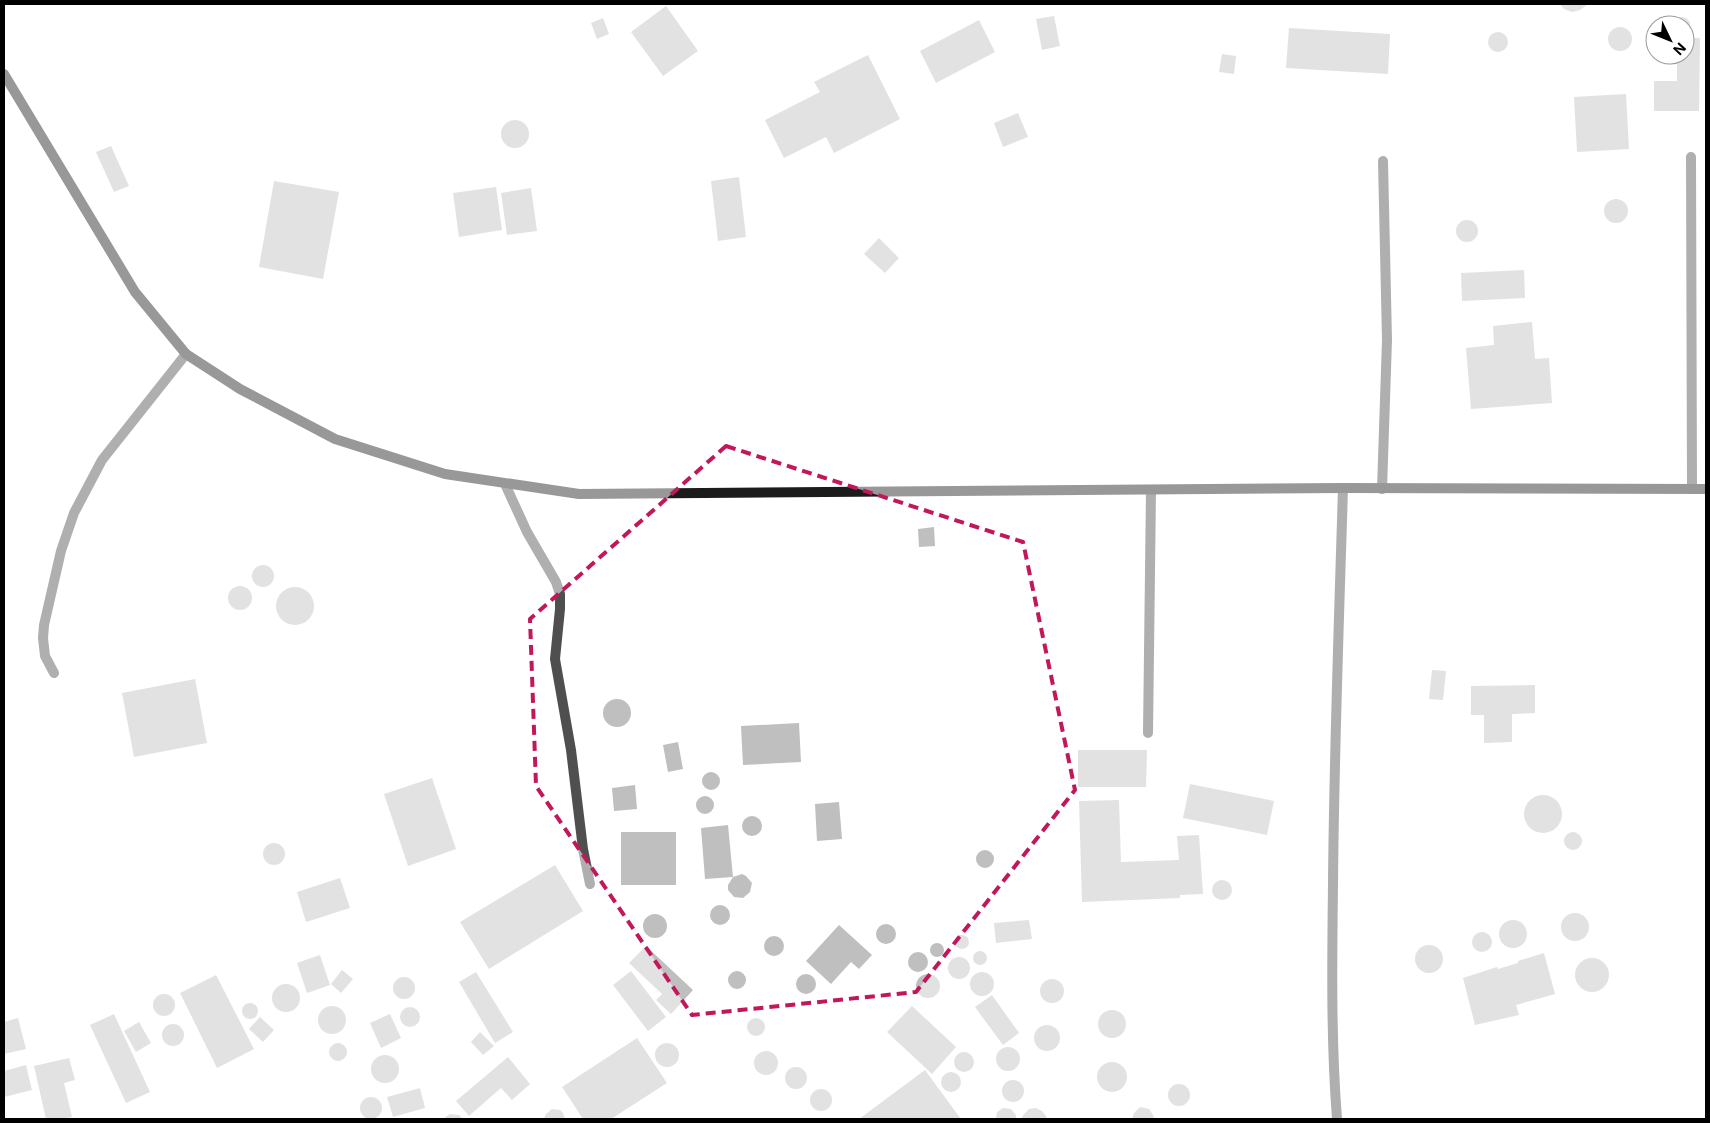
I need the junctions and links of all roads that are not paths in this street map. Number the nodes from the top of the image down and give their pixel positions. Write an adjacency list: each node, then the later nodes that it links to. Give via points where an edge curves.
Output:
1 (4, 74): 4 (street, via 136,292)
2 (1691, 157): 8 (street)
3 (1383, 161): 7 (street, via 1387,340)
4 (186, 354): 5 (street, via 240,389 334,439 445,474); 11 (street, via 102,460 74,513 44,625 45,656)
5 (505, 484): 10 (street, via 579,494); 13 (street, via 560,594 555,659)
6 (1343, 488): 7 (street); 10 (street); 14 (street, via 1334,768 1332,992)
7 (1382, 489): 8 (street)
8 (1692, 489): 9 (street)
9 (1706, 489)
10 (1151, 490): 12 (street)
11 (54, 673)
12 (1148, 733)
13 (590, 884)
14 (1337, 1119)

